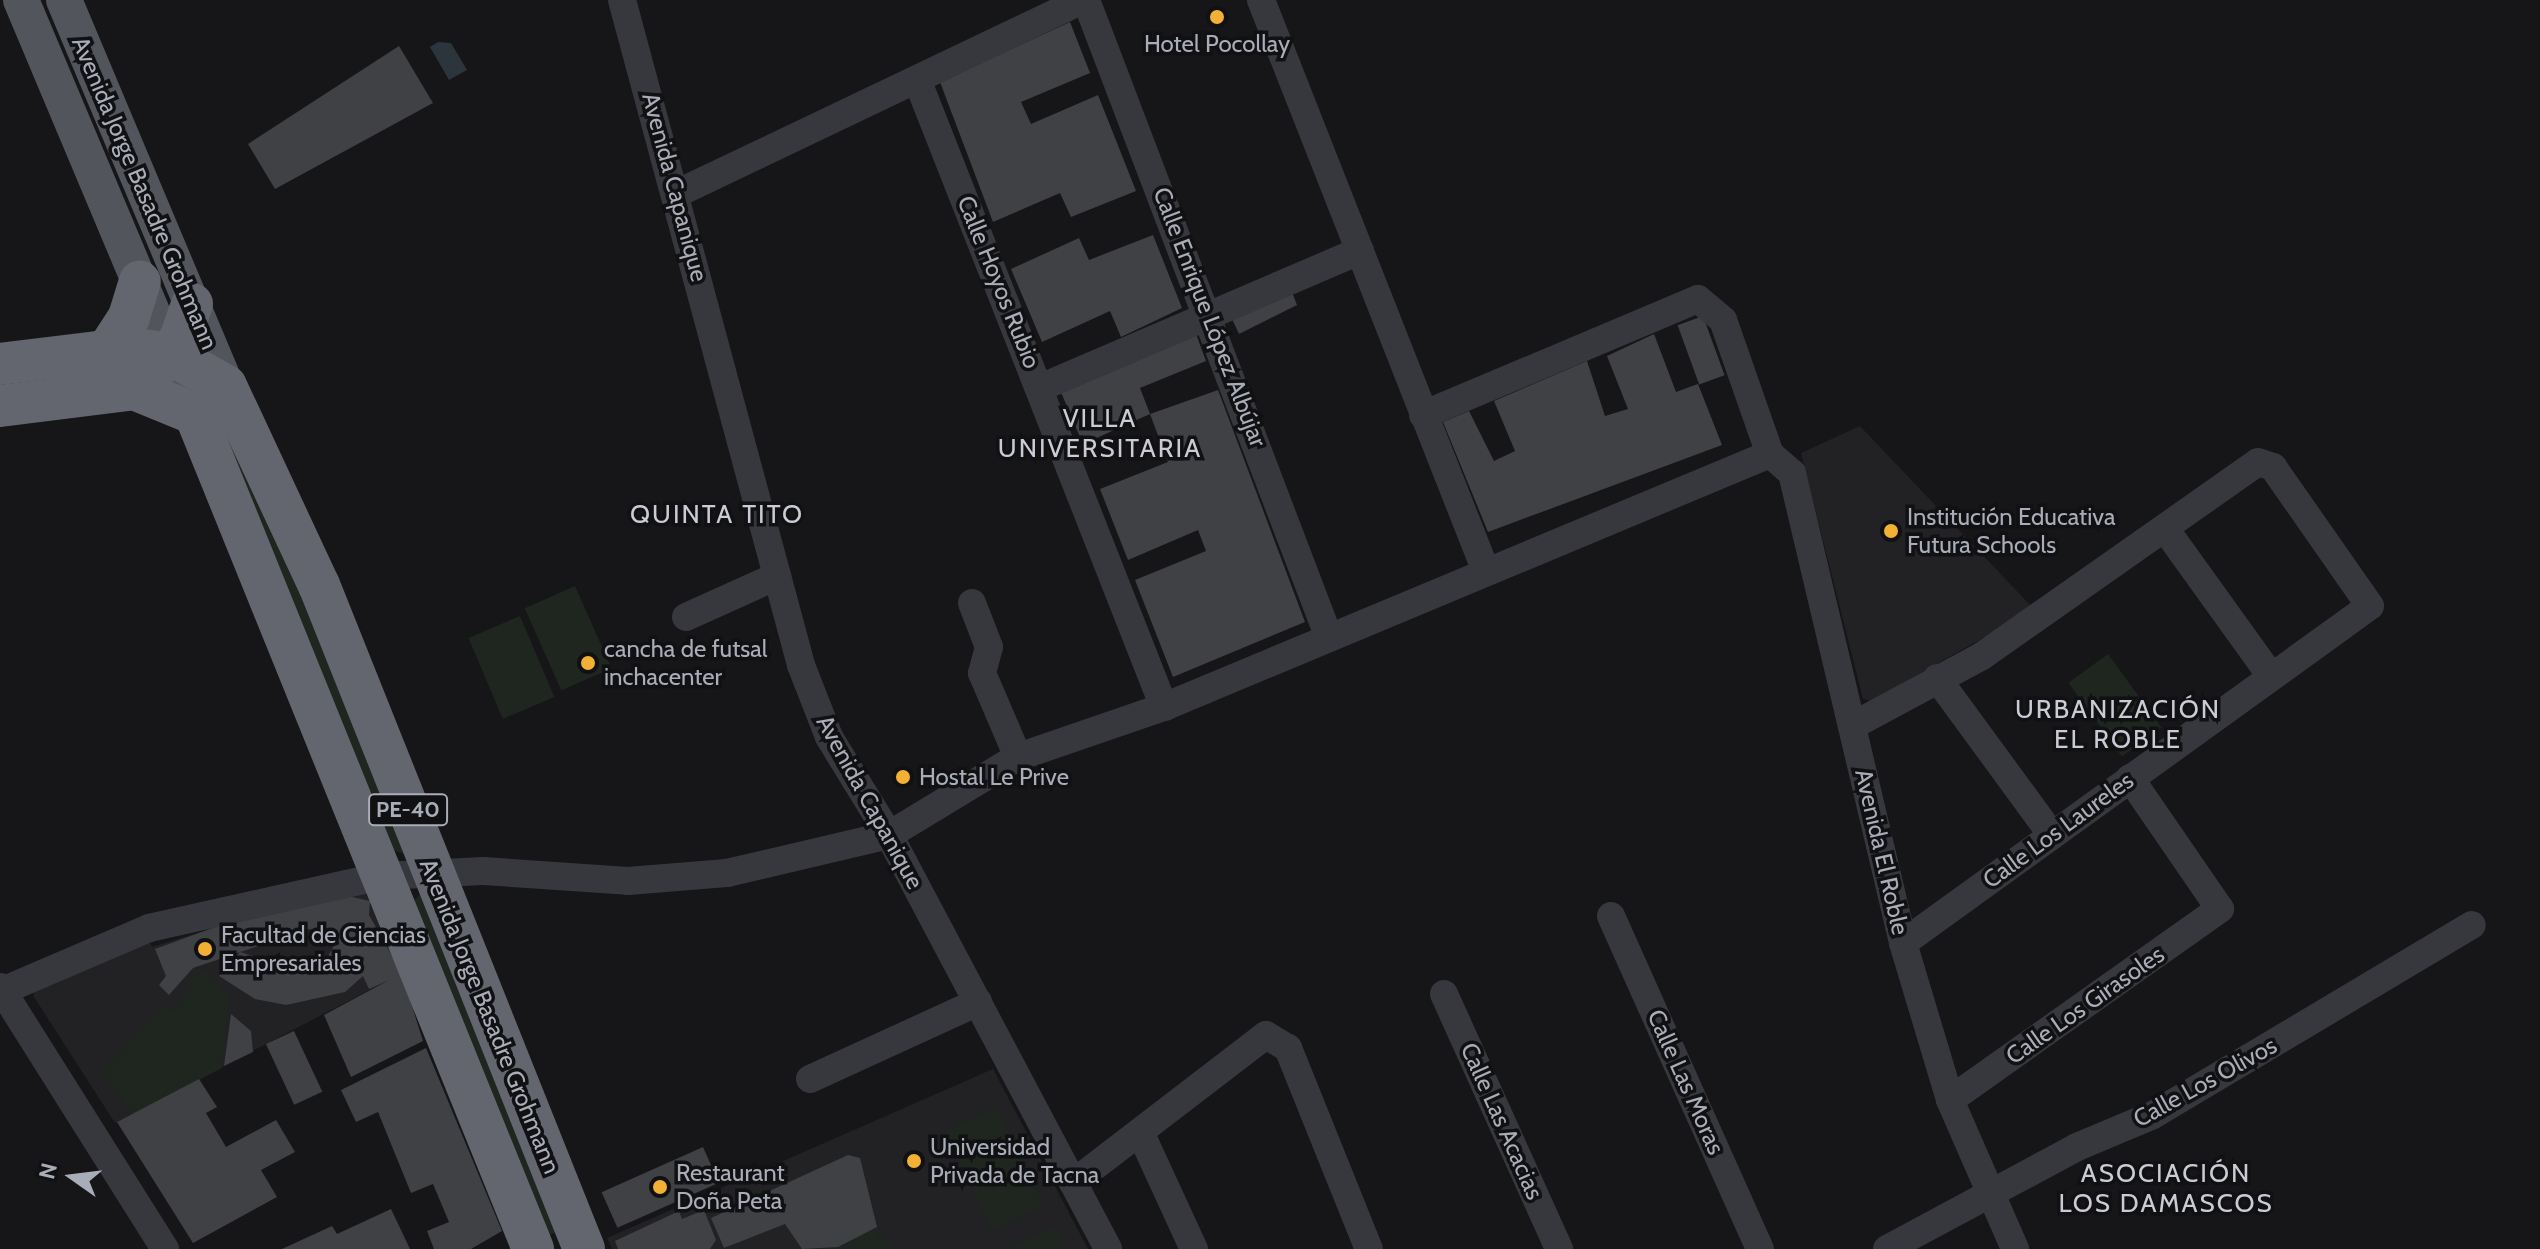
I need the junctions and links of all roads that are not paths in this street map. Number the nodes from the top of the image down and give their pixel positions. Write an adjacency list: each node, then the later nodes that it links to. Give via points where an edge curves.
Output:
1 (21, 0): 9 (main road, Avenida Jorge Basadre Grohmann)
2 (64, 0): 10 (main road, Avenida Jorge Basadre Grohmann)
3 (622, 0): 7 (street, Avenida Capanique)
4 (1085, 0): 6 (street); 11 (street, Calle Enrique López Albújar)
5 (1261, 0): 8 (street)
6 (918, 82): 7 (street); 16 (street, Calle Hoyos Rubio)
7 (678, 193): 24 (street, Avenida Capanique)
8 (1360, 251): 11 (street); 20 (street)
9 (140, 282): 12 (highway, via 129,317); 13 (main road, Avenida Jorge Basadre Grohmann)
10 (192, 304): 13 (highway); 15 (main road, Avenida Jorge Basadre Grohmann)
11 (1209, 310): 16 (street); 27 (street, Calle Enrique López Albújar)
12 (109, 348): 13 (highway, Avenida Jorge Basadre Grohmann); 14 (highway, Avenida Jorge Basadre Grohmann)
13 (170, 354): 15 (highway, Avenida Jorge Basadre Grohmann); 17 (highway); 19 (main road, Avenida Jorge Basadre Grohmann)
14 (0, 364)
15 (226, 386): 36 (highway, Avenida Jorge Basadre Grohmann / PE-40, via 319,585)
16 (1042, 387): 30 (street, Calle Hoyos Rubio)
17 (134, 389): 18 (highway); 19 (highway)
18 (0, 406)
19 (195, 414): 37 (highway, Avenida Jorge Basadre Grohmann / PE-40)
20 (1423, 415): 21 (street, via 1698,299 1723,320); 23 (street)
21 (1770, 454): 23 (street); 31 (street, Avenida El Roble, via 1792,473)
22 (2166, 530): 28 (street); 28 (street, Calle Los Laureles, via 2254,464 2267,464 2370,606); 29 (street, via 1982,656)
23 (1485, 569): 27 (street)
24 (777, 576): 26 (street); 35 (street, Avenida Capanique, via 829,737)
25 (972, 603): 32 (street, via 989,647 982,673)
26 (686, 617)
27 (1328, 635): 30 (street)
28 (2271, 676): 33 (street, Calle Los Laureles)
29 (1937, 678): 31 (street); 34 (street)
30 (1164, 707): 32 (street)
31 (1852, 726): 40 (street, Avenida El Roble)
32 (1018, 757): 35 (street)
33 (2130, 778): 34 (street, Calle Los Laureles); 45 (street, Calle Los Girasoles, via 2220,909)
34 (2051, 834): 40 (street, Calle Los Laureles)
35 (889, 835): 36 (street, via 713,874 628,881); 43 (street, Avenida Capanique)
36 (432, 872): 37 (street); 49 (highway, Avenida Jorge Basadre Grohmann / PE-40)
37 (382, 876): 41 (street, via 149,928); 51 (highway, Avenida Jorge Basadre Grohmann / PE-40)
38 (1611, 916): 56 (street, Calle Las Moras)
39 (2472, 925): 48 (street, Calle Los Olivos, via 2153,1115)
40 (1903, 943): 45 (street, Avenida El Roble)
41 (1, 990): 50 (street)
42 (1444, 994): 55 (street, Calle Las Acacias)
43 (978, 1002): 44 (street); 47 (street, Avenida Capanique)
44 (810, 1079)
45 (1950, 1100): 48 (street, Avenida El Roble)
46 (1141, 1134): 47 (street); 53 (street); 54 (street, via 1256,1038 1279,1039 1288,1048)
47 (1073, 1183): 52 (street, Avenida Capanique)
48 (1991, 1195): 57 (street, Calle Los Olivos); 58 (street, Avenida El Roble)
49 (582, 1244): 51 (street)
50 (165, 1249)
51 (531, 1249)
52 (1108, 1249)
53 (1194, 1249)
54 (1369, 1249)
55 (1559, 1249)
56 (1760, 1249)
57 (1887, 1249)
58 (2015, 1249)

